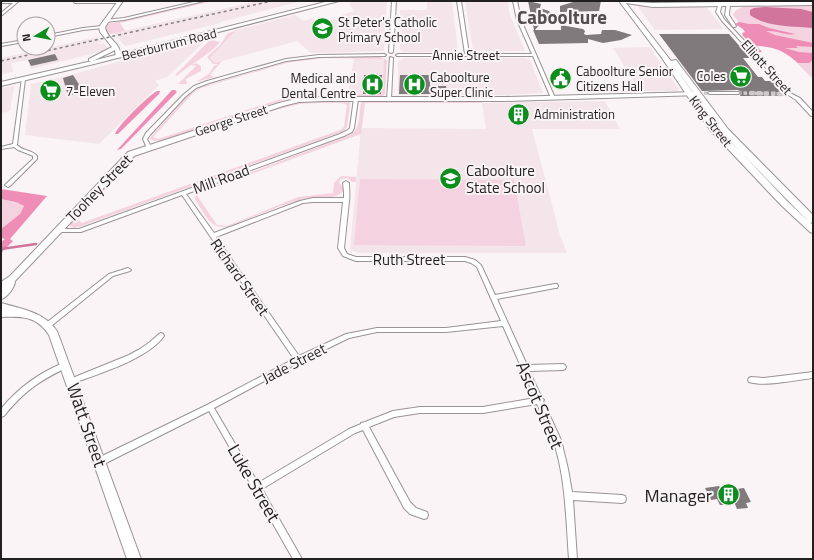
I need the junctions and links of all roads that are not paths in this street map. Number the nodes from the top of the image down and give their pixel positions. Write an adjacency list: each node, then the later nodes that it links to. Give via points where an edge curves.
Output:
1 (202, 1): 19 (street)
2 (323, 1): 25 (main road, Beerburrum Road)
3 (336, 1): 25 (main road, Beerburrum Road)
4 (394, 1): 26 (street)
5 (459, 1): 29 (street)
6 (515, 1): 30 (street, via 519,20)
7 (626, 1): 14 (main road, via 653,5); 35 (main road, King Street); 38 (main road, King Street)
8 (644, 1): 14 (main road)
9 (1, 2): 10 (street)
10 (16, 2): 18 (street)
11 (76, 2): 12 (street)
12 (120, 2): 19 (street)
13 (729, 2): 15 (main road); 16 (main road); 22 (street, Elliott Street, via 727,15)
14 (708, 3): 15 (main road); 17 (main road)
15 (721, 3): 17 (street)
16 (813, 3)
17 (718, 12): 22 (street, Elliott Street)
18 (1, 15)
19 (105, 21): 20 (street)
20 (102, 27): 21 (street); 25 (street)
21 (56, 34)
22 (738, 35): 42 (street, Elliott Street, via 788,90 786,93 798,99)
23 (16, 42): 24 (street)
24 (1, 45)
25 (117, 52): 32 (main road, Beerburrum Road); 33 (main road, Beerburrum Road)
26 (391, 52): 27 (street); 28 (street)
27 (384, 55): 31 (street); 44 (street, Toohey Street, via 319,56 286,60 195,87 145,137)
28 (398, 55): 29 (street, Annie Street); 31 (street)
29 (467, 55): 30 (street, Annie Street)
30 (535, 55): 39 (street)
31 (391, 58): 41 (street)
32 (23, 79): 34 (main road, Beerburrum Road); 43 (street)
33 (1, 80)
34 (1, 84)
35 (701, 93): 38 (street, George Street); 50 (main road, King Street, via 729,135)
36 (710, 93): 37 (street)
37 (738, 93)
38 (690, 95): 39 (street, George Street); 52 (main road, King Street, via 721,137)
39 (553, 98): 41 (street, George Street)
40 (356, 99): 41 (street, George Street); 44 (street, George Street, via 310,99 290,102); 48 (street, Mill Road, via 352,128 347,133)
41 (390, 99)
42 (813, 116)
43 (15, 145): 45 (street); 47 (street, via 20,150 36,156)
44 (149, 147): 51 (street, Toohey Street, via 127,156)
45 (1, 148)
46 (346, 183): 49 (street)
47 (8, 185)
48 (183, 193): 51 (street, Mill Road, via 79,231); 53 (street, Richard Street)
49 (347, 200): 53 (street, via 302,202); 54 (street, via 341,248)
50 (813, 220)
51 (58, 230): 58 (street, Toohey Street)
52 (813, 230)
53 (212, 236): 69 (street, Richard Street)
54 (345, 255): 55 (street); 56 (street, Ruth Street, via 356,258)
55 (339, 259)
56 (473, 261): 62 (street, Ascot Street, via 482,271)
57 (128, 270): 67 (street, via 111,276)
58 (13, 278): 60 (street, Toohey Street); 61 (street, Toohey Street)
59 (555, 286): 62 (street)
60 (1, 287)
61 (1, 296)
62 (494, 296): 66 (street, Ascot Street)
63 (1, 306): 64 (street)
64 (17, 312): 65 (street); 67 (street, via 37,318)
65 (1, 313)
66 (505, 323): 69 (street, Jade Street, via 446,330 395,329 363,332 332,343); 72 (street, Ascot Street)
67 (48, 325): 70 (street, Watt Street, via 59,342)
68 (161, 336): 75 (street, via 154,344 140,352)
69 (298, 360): 77 (street, Jade Street)
70 (66, 365): 75 (street, Watt Street); 78 (street, via 36,378)
71 (563, 367): 72 (street)
72 (525, 368): 76 (street, Ascot Street)
73 (813, 375): 74 (street, via 764,381)
74 (750, 380)
75 (72, 381): 80 (street, Watt Street)
76 (540, 400): 79 (street, via 483,410 407,411); 82 (street, Ascot Street, via 557,440)
77 (210, 407): 80 (street, Jade Street); 81 (street, Luke Street)
78 (1, 414)
79 (364, 425): 81 (street); 84 (street, via 407,505 413,511)
80 (99, 462): 85 (street, Watt Street)
81 (258, 487): 86 (street, Luke Street)
82 (569, 496): 83 (street); 87 (street, Ascot Street)
83 (622, 499)
84 (424, 515)
85 (134, 559)
86 (298, 559)
87 (573, 559)

